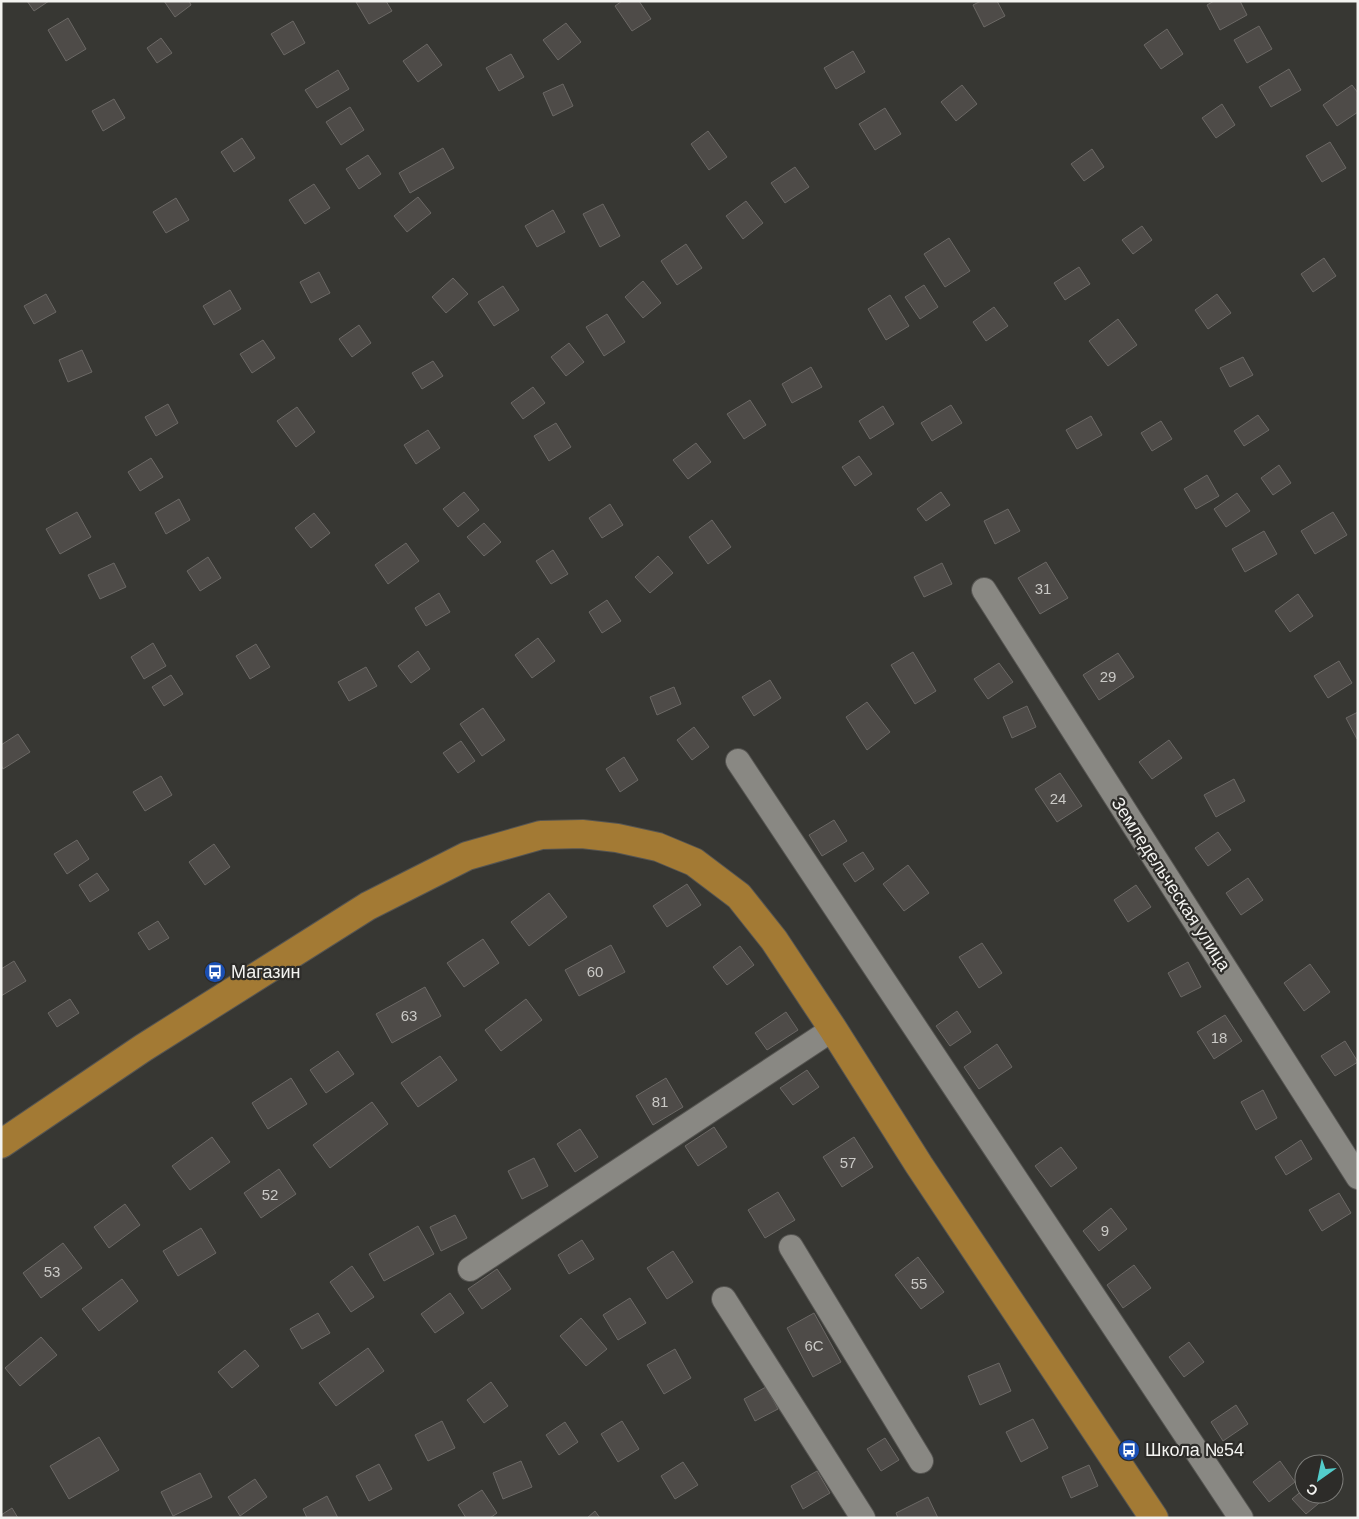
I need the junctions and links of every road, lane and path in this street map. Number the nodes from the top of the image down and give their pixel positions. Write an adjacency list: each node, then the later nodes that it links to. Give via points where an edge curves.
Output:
1 (984, 590): 5 (street, Земледельческая улица)
2 (738, 761): 12 (street)
3 (833, 1029): 4 (main road, via 774,940 739,896 694,862 658,847 617,838 582,834 541,835 467,856 368,906 143,1048); 7 (street); 10 (main road, via 918,1165)
4 (1, 1144)
5 (1358, 1177)
6 (791, 1246): 9 (street)
7 (470, 1269)
8 (724, 1299): 11 (street)
9 (921, 1461)
10 (1150, 1516)
11 (863, 1518)
12 (1240, 1518)

